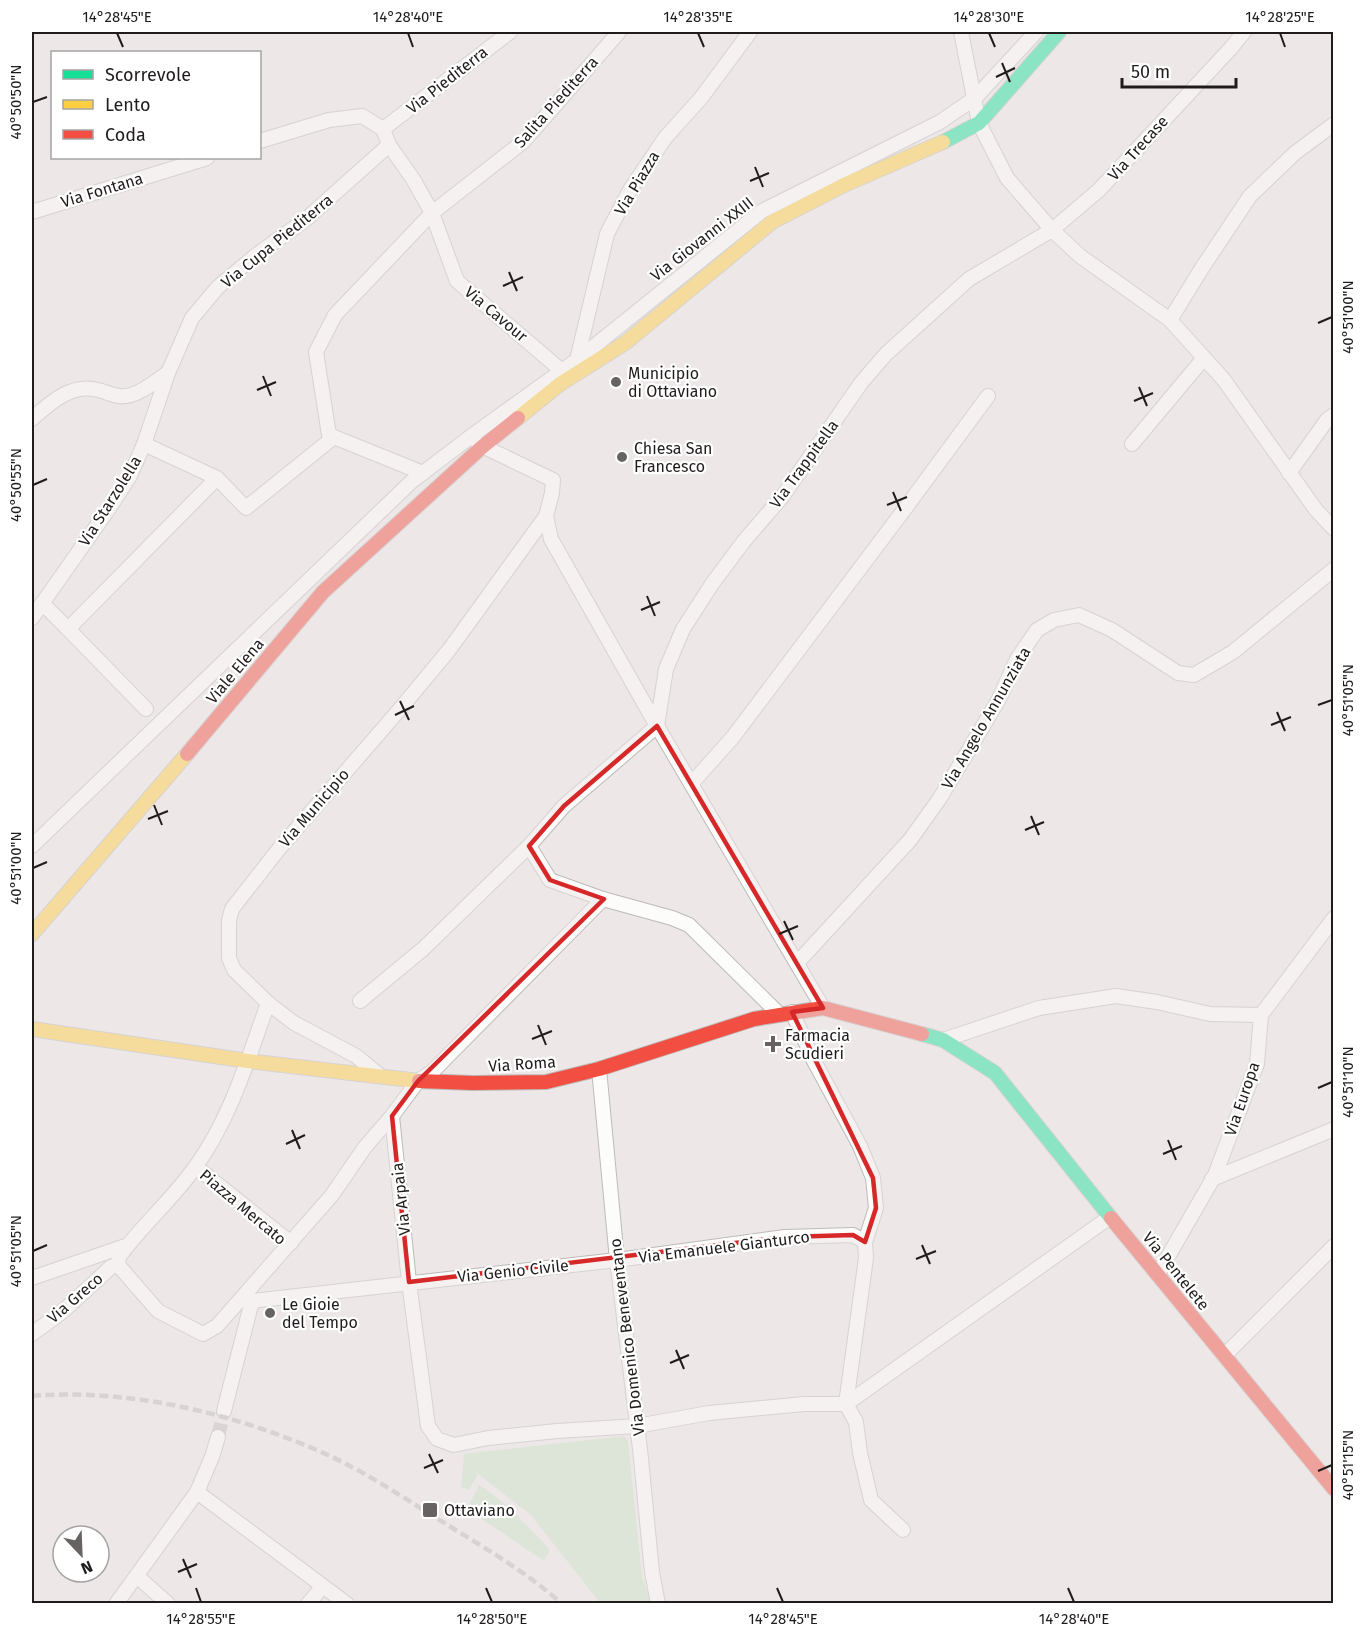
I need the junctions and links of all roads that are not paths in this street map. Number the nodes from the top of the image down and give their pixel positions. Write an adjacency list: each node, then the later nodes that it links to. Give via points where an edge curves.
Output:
1 (510, 32): 11 (street, Via Piediterra)
2 (620, 32): 16 (street, Salita Piediterra, via 525,141)
3 (750, 32): 21 (street, Via Piazza, via 701,98 665,138 621,207 607,234)
4 (961, 32): 8 (street)
5 (1036, 32): 8 (street, Via Giovanni XXIII)
6 (1059, 32): 9 (main road)
7 (1244, 32): 17 (street, Via Trecase, via 1099,190)
8 (975, 98): 9 (street); 21 (street, Via Giovanni XXIII, via 940,122 762,211)
9 (979, 123): 17 (street, via 1006,178); 31 (main road, Via Giovanni XXIII, via 772,222 625,343 560,384)
10 (1334, 124): 19 (street, via 1295,153 1250,196)
11 (383, 129): 12 (street, via 362,116 329,120); 13 (street, Via Cavour)
12 (261, 141)
13 (389, 145): 16 (street, Via Cavour); 23 (street, Via Cupa Piediterra, via 305,219 218,287 192,318)
14 (204, 159): 15 (street, Via Fontana)
15 (32, 212)
16 (432, 213): 22 (street, Via Cavour, via 457,282); 27 (street, Salita Piediterra, via 335,315 316,352 329,435)
17 (1052, 230): 18 (street, Via Trecase); 19 (street, via 1080,256)
18 (1018, 250): 42 (street, Via Trappitella, via 969,279 886,354 861,383 683,629 666,669)
19 (1170, 320): 20 (street)
20 (1204, 358): 30 (street); 33 (street, via 1224,380)
21 (577, 360): 22 (street, Via Giovanni XXIII)
22 (562, 371): 28 (street, Via Giovanni XXIII)
23 (168, 373): 26 (street, via 125,397 86,388 71,392 56,398); 29 (street, Via Starzolella)
24 (988, 396): 43 (street, via 733,737)
25 (1334, 415): 33 (street)
26 (32, 419)
27 (334, 437): 32 (street); 34 (street, via 246,508)
28 (470, 437): 31 (street); 32 (street, Viale Elena)
29 (144, 444): 34 (street); 38 (street, Via Starzolella, via 130,476)
30 (1132, 444)
31 (482, 447): 35 (street, via 553,480); 48 (main road, Viale Elena, via 323,592)
32 (423, 473): 44 (street, Viale Elena)
33 (1289, 473): 36 (street)
34 (217, 478): 40 (street)
35 (546, 516): 42 (street, via 551,539); 51 (street, Via Municipio, via 449,650 237,900 229,920 230,958 234,970)
36 (1334, 530)
37 (1334, 569): 49 (street, Via Angelo Annunziata, via 1233,652 1194,675 1178,673 1112,630 1079,615 1054,620 1037,630 940,798 910,840)
38 (42, 603): 39 (street, Via Starzolella); 40 (street)
39 (32, 618)
40 (68, 629): 41 (street)
41 (146, 709)
42 (657, 726): 43 (street); 45 (street, via 564,806)
43 (692, 783): 49 (street)
44 (32, 846)
45 (529, 846): 46 (street, via 550,880); 50 (street, via 423,949)
46 (603, 899): 53 (street, via 690,925); 61 (street, via 432,1072)
47 (1334, 918): 54 (street)
48 (32, 934)
49 (798, 962): 52 (street)
50 (360, 1001)
51 (268, 1003): 57 (street); 60 (street, Via Municipio, via 294,1023 356,1056)
52 (823, 1008): 53 (main road, Via Roma); 56 (main road, Via Roma)
53 (785, 1013): 58 (main road, Via Roma, via 754,1019); 67 (street, via 860,1146 873,1178 876,1208)
54 (1261, 1015): 56 (street, via 1210,1014 1116,996 1039,1008); 65 (street, Via Europa, via 1257,1064)
55 (32, 1029): 57 (main road, Via Roma)
56 (943, 1040): 59 (main road, Via Roma)
57 (248, 1061): 60 (main road, Via Roma); 64 (street, via 230,1107)
58 (599, 1069): 61 (main road, Via Roma, via 546,1082); 71 (street, Via Domenico Beneventano)
59 (995, 1073): 66 (main road, Via Pentelete)
60 (379, 1075): 61 (main road, Via Roma)
61 (418, 1081): 62 (street)
62 (392, 1116): 68 (street); 75 (street, Via Arpaia)
63 (1334, 1129): 65 (street)
64 (196, 1167): 68 (street, Piazza Mercato); 69 (street, Piazza Mercato)
65 (1212, 1179): 73 (street, Via Europa)
66 (1110, 1216): 73 (main road, Via Pentelete); 79 (street)
67 (865, 1242): 71 (street, Via Emanuele Gianturco, via 853,1235 785,1237); 79 (street)
68 (291, 1243): 76 (street, Piazza Mercato)
69 (128, 1245): 72 (street, Piazza Mercato); 74 (street)
70 (1334, 1246): 78 (street)
71 (617, 1260): 75 (street, Via Genio Civile); 81 (street, Via Domenico Beneventano)
72 (118, 1265): 76 (street, Piazza Mercato, via 158,1311 202,1334 218,1326); 77 (street, Via Greco)
73 (1158, 1274): 78 (main road, Via Pentelete)
74 (32, 1278)
75 (409, 1282): 76 (street, Via Genio Civile); 81 (street, Via Arpaia, via 428,1426 437,1439 454,1445 488,1438)
76 (250, 1295): 80 (street)
77 (32, 1334)
78 (1224, 1356): 83 (main road, Via Pentelete)
79 (846, 1404): 81 (street, Via Arpaia, via 709,1413); 85 (street, via 856,1422 871,1500)
80 (224, 1411)
81 (637, 1426): 92 (street, Via Domenico Beneventano)
82 (218, 1437): 84 (street)
83 (1334, 1489)
84 (197, 1492): 86 (street); 87 (street)
85 (903, 1530)
86 (136, 1576): 88 (street); 89 (street)
87 (322, 1587): 90 (street); 91 (street)
88 (116, 1604)
89 (168, 1604)
90 (308, 1604)
91 (346, 1604)
92 (658, 1604)

